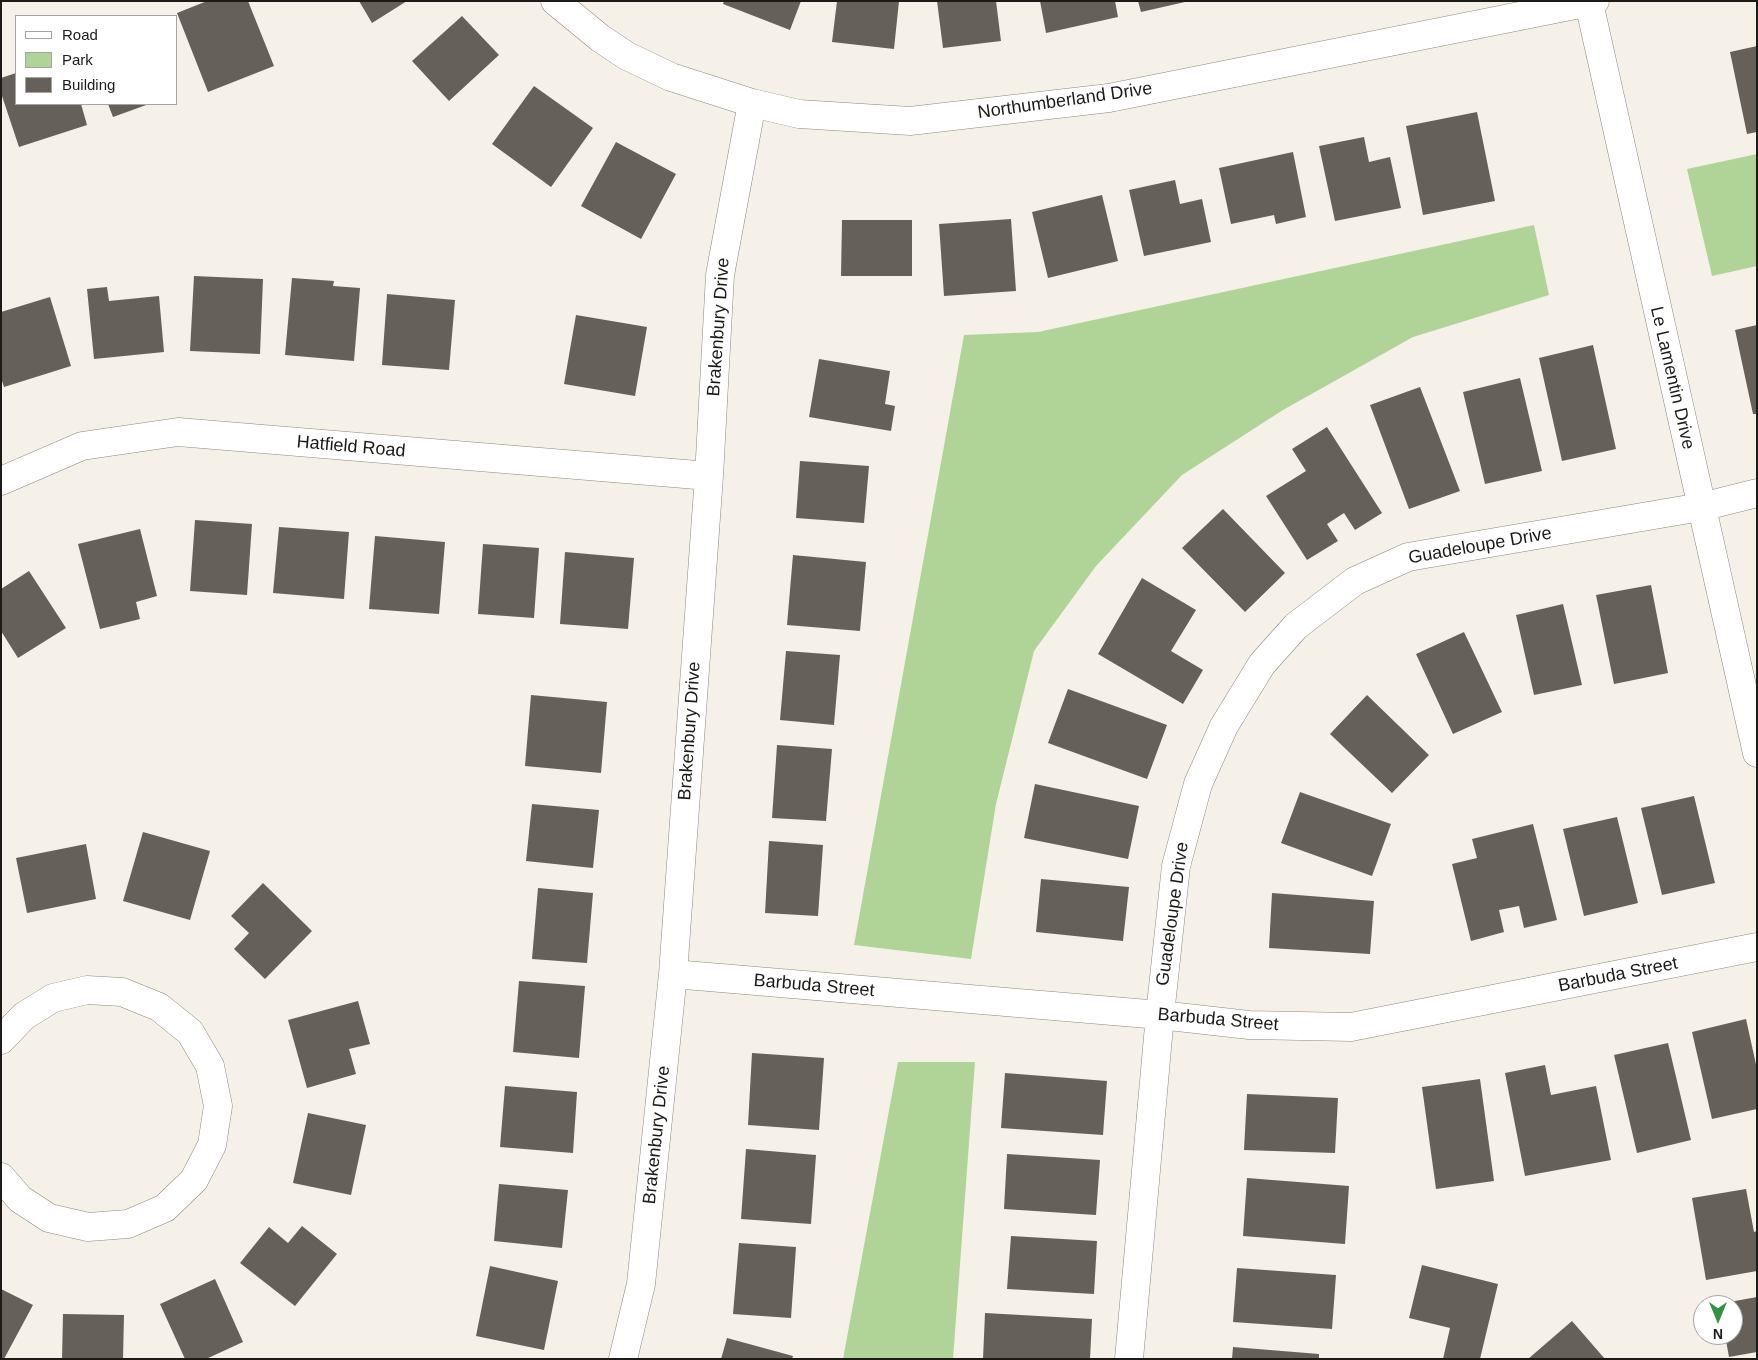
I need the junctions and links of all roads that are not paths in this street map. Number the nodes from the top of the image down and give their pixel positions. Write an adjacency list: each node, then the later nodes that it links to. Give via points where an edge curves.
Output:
1 (555, 1): 3 (street, Northumberland Drive, via 627,56 671,76)
2 (1592, 2): 3 (street, Northumberland Drive, via 1109,98 910,121 799,114); 7 (street, Le Lamentin Drive)
3 (752, 103): 4 (street, Brakenbury Drive, via 720,275)
4 (709, 476): 5 (street, Hatfield Road, via 178,432 82,446); 10 (street, Brakenbury Drive)
5 (1, 481)
6 (1757, 493): 7 (street, Guadeloupe Drive)
7 (1701, 507): 8 (street, Le Lamentin Drive); 11 (street, Guadeloupe Drive, via 1408,557 1355,581 1296,626 1262,664 1224,726 1198,784 1176,866)
8 (1757, 753)
9 (1757, 947): 11 (street, Barbuda Street, via 1352,1028 1249,1025)
10 (673, 974): 11 (street, Barbuda Street); 14 (street, Brakenbury Drive, via 641,1284)
11 (1160, 1015): 15 (street, Guadeloupe Drive)
12 (1, 1040): 13 (street, via 24,1016 54,998 87,990 122,992 159,1007 190,1032 210,1066 218,1106 212,1145 194,1180 164,1208 128,1224 88,1227 50,1218 20,1199)
13 (1, 1176)
14 (623, 1359)
15 (1128, 1359)

